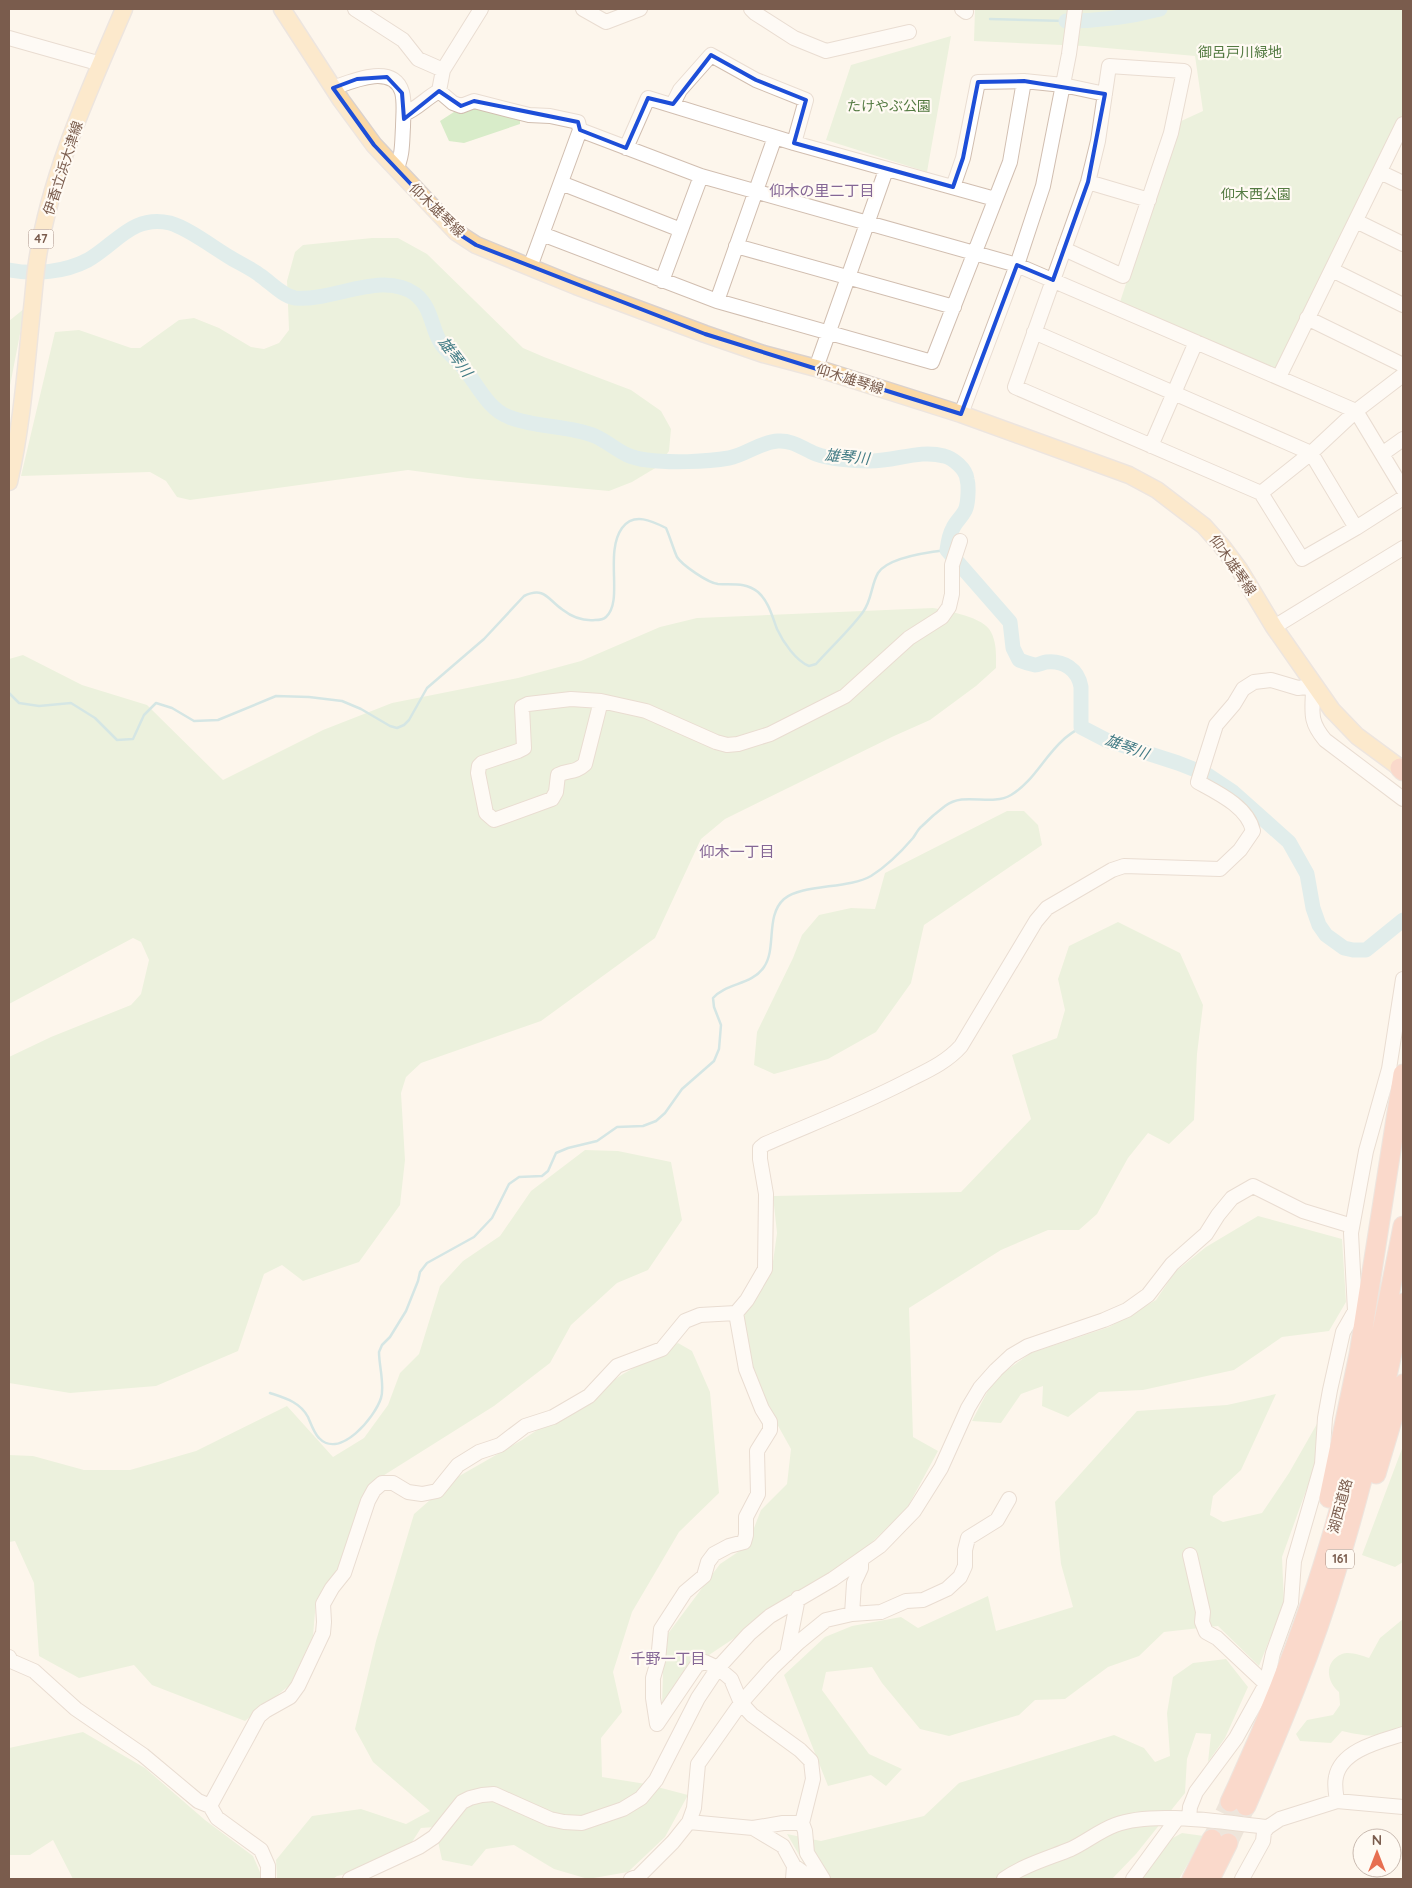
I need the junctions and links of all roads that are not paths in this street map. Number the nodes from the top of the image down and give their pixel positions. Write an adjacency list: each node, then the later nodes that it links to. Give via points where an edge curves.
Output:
1 (124, 9): 11 (main road, 伊香立浜大津線 / 47)
2 (282, 9): 15 (main road, 仰木雄琴線)
3 (355, 9): 12 (street, via 403,40 418,59)
4 (482, 9): 12 (street)
5 (583, 9): 6 (street, via 606,22)
6 (640, 9)
7 (751, 9): 9 (street, via 794,38 826,51)
8 (1075, 9): 14 (street)
9 (909, 32)
10 (9, 38): 11 (street)
11 (101, 64): 69 (main road, 伊香立浜大津線 / 47, via 61,162 46,214 38,257 21,417)
12 (443, 70): 16 (street)
13 (1024, 81): 14 (street); 33 (street, via 978,82 963,158); 35 (street, via 1010,162)
14 (1064, 85): 17 (street); 45 (street, via 1043,186)
15 (333, 88): 19 (street, via 356,79 387,77 398,84); 26 (main road, 仰木雄琴線, via 374,145)
16 (439, 91): 19 (street); 21 (street, via 452,103 461,106 474,101 529,115 565,118 578,122)
17 (1105, 94): 31 (street); 36 (street, via 1109,66 1184,71 1171,132)
18 (672, 104): 22 (street); 23 (street, via 711,55 756,80 806,100); 25 (street, via 648,98)
19 (404, 114): 26 (street, via 401,160)
20 (1403, 124): 24 (street)
21 (580, 130): 25 (street); 30 (street)
22 (775, 137): 23 (street); 34 (street)
23 (794, 143): 27 (street)
24 (1399, 145): 28 (street)
25 (626, 148): 29 (street)
26 (396, 169): 46 (main road, 仰木雄琴線, via 456,232 476,245)
27 (886, 170): 33 (street); 38 (street)
28 (1380, 172): 32 (street); 37 (street)
29 (702, 176): 34 (street); 39 (street)
30 (561, 182): 39 (street); 40 (street)
31 (1088, 182): 36 (street); 43 (street)
32 (1403, 183)
33 (953, 187): 35 (street)
34 (756, 192): 38 (street); 42 (street)
35 (995, 199): 44 (street)
36 (1149, 200): 43 (street, via 1123,276)
37 (1356, 221): 41 (street); 47 (street)
38 (868, 223): 44 (street); 48 (street)
39 (681, 230): 50 (street)
40 (542, 234): 46 (street); 50 (street)
41 (1403, 244)
42 (736, 246): 48 (street); 51 (street)
43 (1064, 249): 49 (street)
44 (975, 252): 45 (street); 53 (street)
45 (1017, 265): 49 (street); 64 (street)
46 (530, 267): 59 (main road, 仰木雄琴線, via 704,334)
47 (1332, 270): 52 (street); 54 (street)
48 (848, 278): 53 (street); 56 (street)
49 (1053, 280): 55 (street); 57 (street)
50 (662, 281): 51 (street)
51 (716, 302): 56 (street)
52 (1403, 305)
53 (954, 307): 56 (street, via 932,362)
54 (1308, 318): 58 (street); 61 (street)
55 (1034, 332): 62 (street); 66 (street, via 1015,386)
56 (828, 334): 59 (street)
57 (1196, 342): 61 (street); 62 (street)
58 (1403, 365)
59 (816, 368): 64 (main road, 仰木雄琴線)
60 (1403, 375): 63 (street)
61 (1279, 377): 63 (street)
62 (1174, 392): 66 (street); 67 (street)
63 (1356, 411): 67 (street); 68 (street)
64 (961, 414): 76 (main road, 仰木雄琴線, via 1120,471 1157,490 1204,526 1221,545)
65 (1403, 439): 68 (street)
66 (1151, 446): 71 (street)
67 (1311, 453): 71 (street); 73 (street)
68 (1382, 454): 70 (street)
69 (9, 482)
70 (1403, 489)
71 (1261, 493): 73 (street, via 1302,559)
72 (1403, 498): 73 (street)
73 (1356, 528)
74 (960, 541): 78 (street, via 952,564 952,594 942,617 909,638 845,696 770,734 727,745 646,711)
75 (1403, 548): 76 (street)
76 (1274, 627): 77 (main road, 仰木雄琴線)
77 (1314, 690): 79 (main road, 仰木雄琴線, via 1357,736); 80 (street, via 1312,716 1325,740); 86 (street, via 1271,680 1254,682 1243,688 1216,725 1198,782 1224,796 1242,811 1252,822 1254,831 1235,856 1220,869 1124,866 1054,903 1040,914 952,1056 880,1094 760,1148 766,1194 765,1269)
78 (601, 701): 78 (street, via 571,699 528,704 522,708 524,748 479,766 489,816 494,820 552,799 558,775 578,770 585,764)
79 (1402, 769)
80 (1403, 799)
81 (1403, 979): 83 (street, via 1389,1069 1366,1151)
82 (1403, 1074): 94 (highway, via 1359,1354)
83 (1352, 1226): 90 (street, via 1303,1211 1254,1186 1232,1198 1206,1234 1172,1264 1148,1295 1127,1310 1104,1320 1028,1346 1001,1365 980,1388 968,1408 941,1468 914,1511 880,1546); 98 (street, via 1355,1311 1343,1332 1325,1418 1322,1464 1294,1562 1291,1603)
84 (1403, 1226): 94 (highway, 湖西道路 / 161, via 1365,1412 1324,1564)
85 (1403, 1303): 93 (highway, 湖西道路 / 161, via 1364,1476)
86 (736, 1313): 97 (street, via 746,1369 770,1422 770,1430 757,1451 758,1494 746,1517 744,1542 714,1554 704,1576 685,1592 660,1629 658,1661 653,1678 657,1724 697,1665 706,1662); 102 (street, via 700,1315 686,1321 662,1349 617,1366 589,1396 553,1417 525,1426 500,1445 479,1452 458,1465 437,1491 408,1492 393,1483 382,1483 374,1490 344,1574 323,1604 323,1633 298,1686 290,1697 260,1716)
87 (1403, 1384): 93 (highway, via 1368,1501)
88 (1009, 1499): 92 (street, via 997,1520 968,1538 965,1566 960,1577 947,1589 881,1612)
89 (1190, 1555): 98 (street, via 1206,1632 1217,1638)
90 (861, 1560): 91 (street); 92 (street, via 854,1582)
91 (798, 1598): 95 (street); 97 (street, via 749,1634)
92 (852, 1614): 95 (street, via 826,1620)
93 (1318, 1627): 94 (highway, 湖西道路 / 161, via 1284,1718 1238,1804)
94 (1294, 1650)
95 (787, 1654): 99 (street)
96 (9, 1658): 102 (street, via 34,1671 76,1709 143,1756 198,1801)
97 (718, 1668): 99 (street, via 731,1679); 112 (street, via 698,1698 656,1780 641,1798 623,1809 582,1823 564,1822 494,1794 470,1798 462,1802 434,1837)
98 (1266, 1684): 104 (street, via 1236,1738 1196,1792)
99 (741, 1703): 105 (street, via 698,1764 694,1808); 106 (street, via 811,1761 813,1780)
100 (1403, 1734): 101 (street, via 1360,1748 1342,1764 1336,1777)
101 (1336, 1801): 103 (street); 107 (street, via 1280,1819)
102 (210, 1806): 111 (street, via 217,1818 261,1850 268,1866)
103 (1403, 1807)
104 (1183, 1819): 107 (street); 115 (street, via 1144,1819 1115,1825 1074,1848); 116 (street)
105 (689, 1822): 108 (street); 110 (street)
106 (802, 1823): 108 (street); 114 (street, via 807,1853)
107 (1268, 1827): 119 (street)
108 (753, 1828): 109 (street, via 782,1846)
109 (793, 1872): 113 (street)
110 (637, 1878)
111 (268, 1879)
112 (350, 1879)
113 (812, 1879)
114 (823, 1879)
115 (1004, 1879)
116 (1134, 1879)
117 (1192, 1879): 118 (highway, via 1220,1841)
118 (1210, 1879)
119 (1242, 1879)

